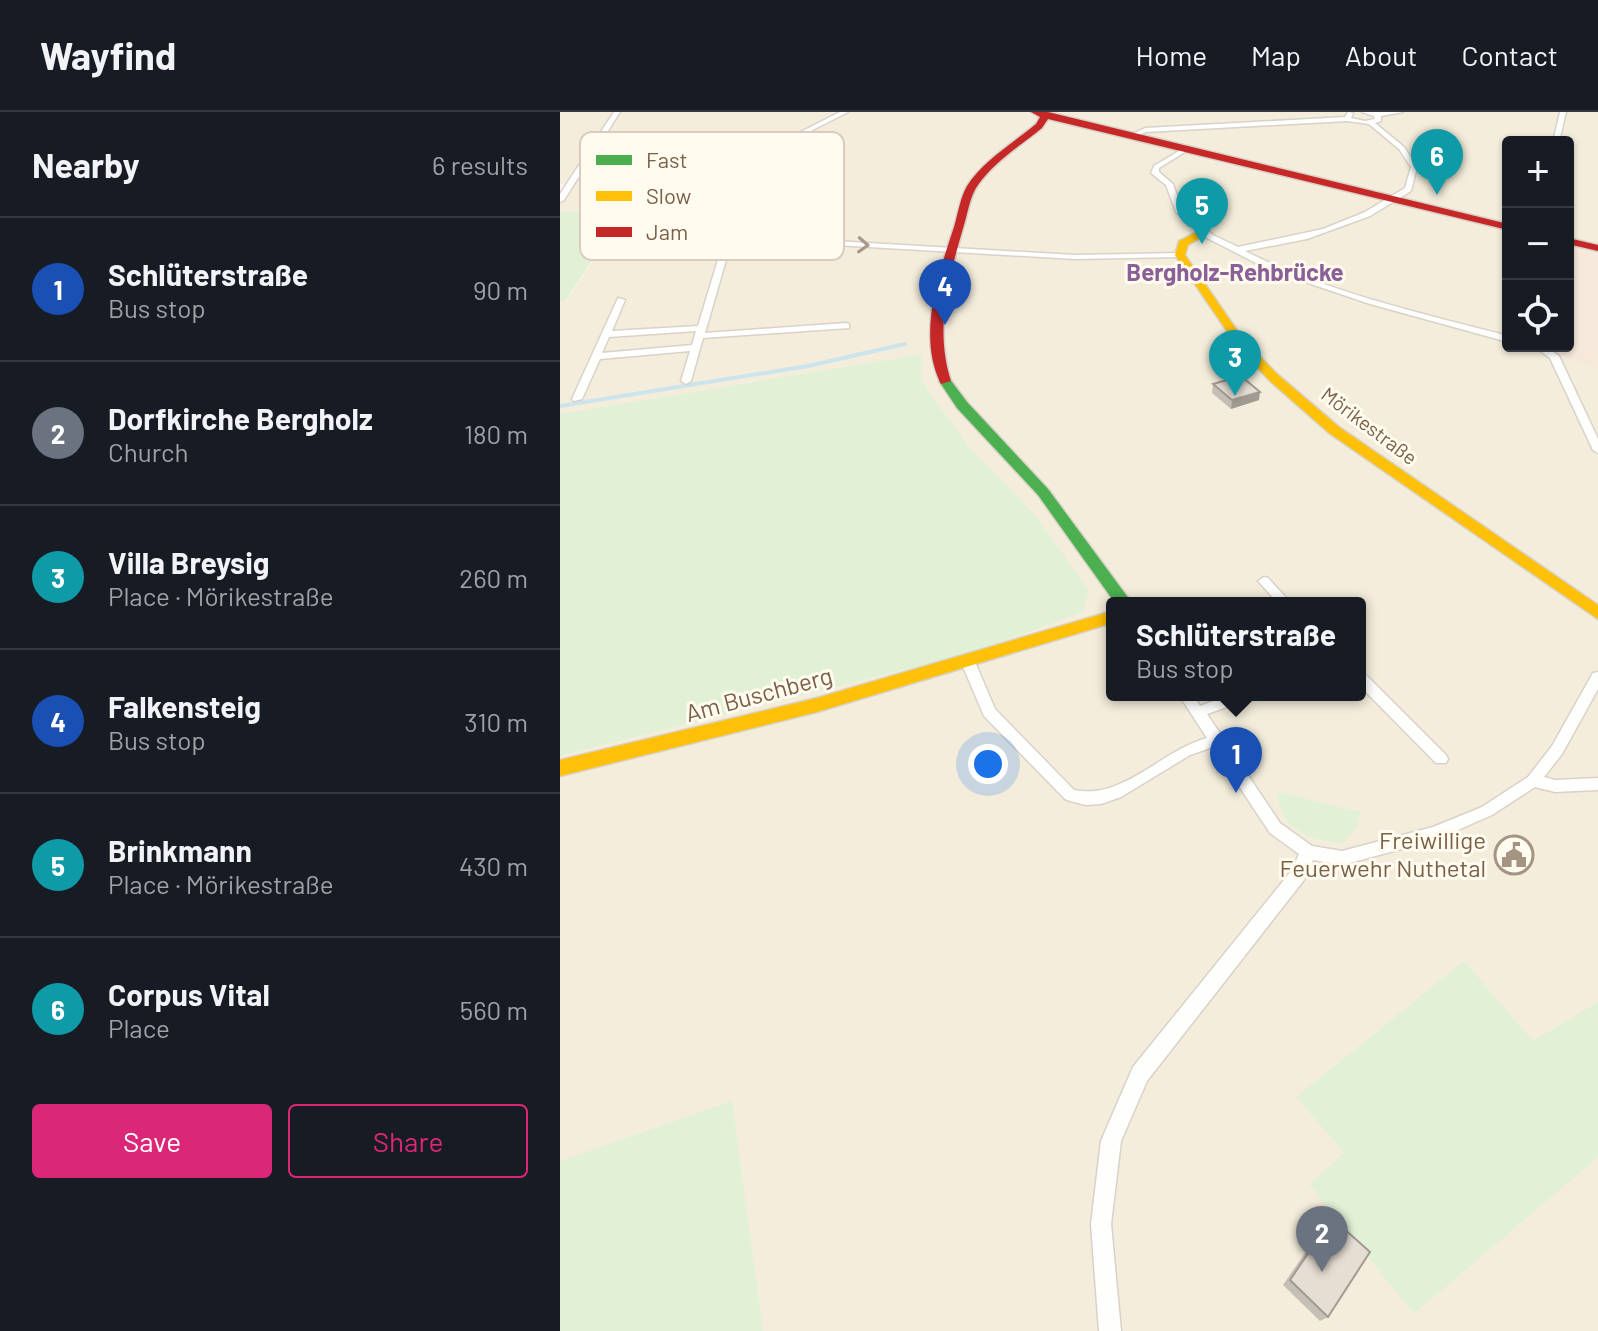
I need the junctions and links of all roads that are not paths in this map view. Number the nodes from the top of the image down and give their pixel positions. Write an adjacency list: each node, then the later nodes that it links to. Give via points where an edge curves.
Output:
1 (617, 112): 11 (street)
2 (845, 112): 12 (street)
3 (1355, 112): 9 (street)
4 (1365, 112): 8 (street)
5 (1400, 112): 8 (street)
6 (1563, 112): 14 (street)
7 (1040, 113): 13 (street); 24 (street, via 1039,126 970,189)
8 (1377, 115): 10 (street, via 1379,120)
9 (1347, 119): 10 (street); 13 (street, via 1145,130)
10 (1371, 123): 18 (street, via 1402,148 1414,167 1408,189)
11 (604, 132)
12 (805, 132)
13 (1131, 136): 15 (street)
14 (1557, 136)
15 (1186, 149): 18 (street); 20 (street, via 1156,167 1155,173 1169,184 1174,205 1186,221)
16 (580, 169): 17 (street)
17 (560, 200)
18 (1394, 200): 19 (street); 25 (street, via 1319,235)
19 (1502, 226)
20 (1203, 233): 25 (street); 26 (street, via 1186,239)
21 (1574, 242): 23 (street)
22 (844, 244): 24 (street, one-way to 24)
23 (1598, 248)
24 (951, 250): 26 (street, via 1075,257); 40 (street, via 937,320 940,370 948,387 1043,492)
25 (1235, 250): 32 (street, via 1349,295)
26 (1180, 255): 42 (street, Mörikestraße, via 1239,341 1334,430)
27 (722, 260): 30 (street)
28 (621, 300): 31 (street)
29 (846, 326): 30 (street)
30 (700, 332): 31 (street); 33 (street)
31 (607, 334): 35 (street)
32 (1502, 337)
33 (695, 348): 35 (street); 36 (street)
34 (1547, 352): 38 (street, via 1554,356)
35 (597, 356): 37 (street)
36 (686, 381)
37 (577, 399)
38 (1598, 450)
39 (1264, 581): 41 (street)
40 (1120, 597)
41 (1279, 597)
42 (1598, 613)
43 (1106, 619): 44 (street, Am Buschberg)
44 (968, 662): 50 (street, via 989,712 1070,795 1083,800 1112,796 1188,749); 52 (street, Am Buschberg, via 738,727)
45 (1598, 677): 53 (street)
46 (1366, 684): 51 (street)
47 (1190, 701): 49 (street)
48 (1228, 701): 49 (street)
49 (1198, 712): 50 (street)
50 (1216, 741): 55 (street, via 1275,828)
51 (1441, 759)
52 (560, 768)
53 (1533, 781): 54 (street); 55 (street, via 1487,811 1435,833 1342,858)
54 (1598, 784)
55 (1308, 852): 56 (street, via 1298,875 1140,1074 1111,1141 1101,1224)
56 (1110, 1331)

